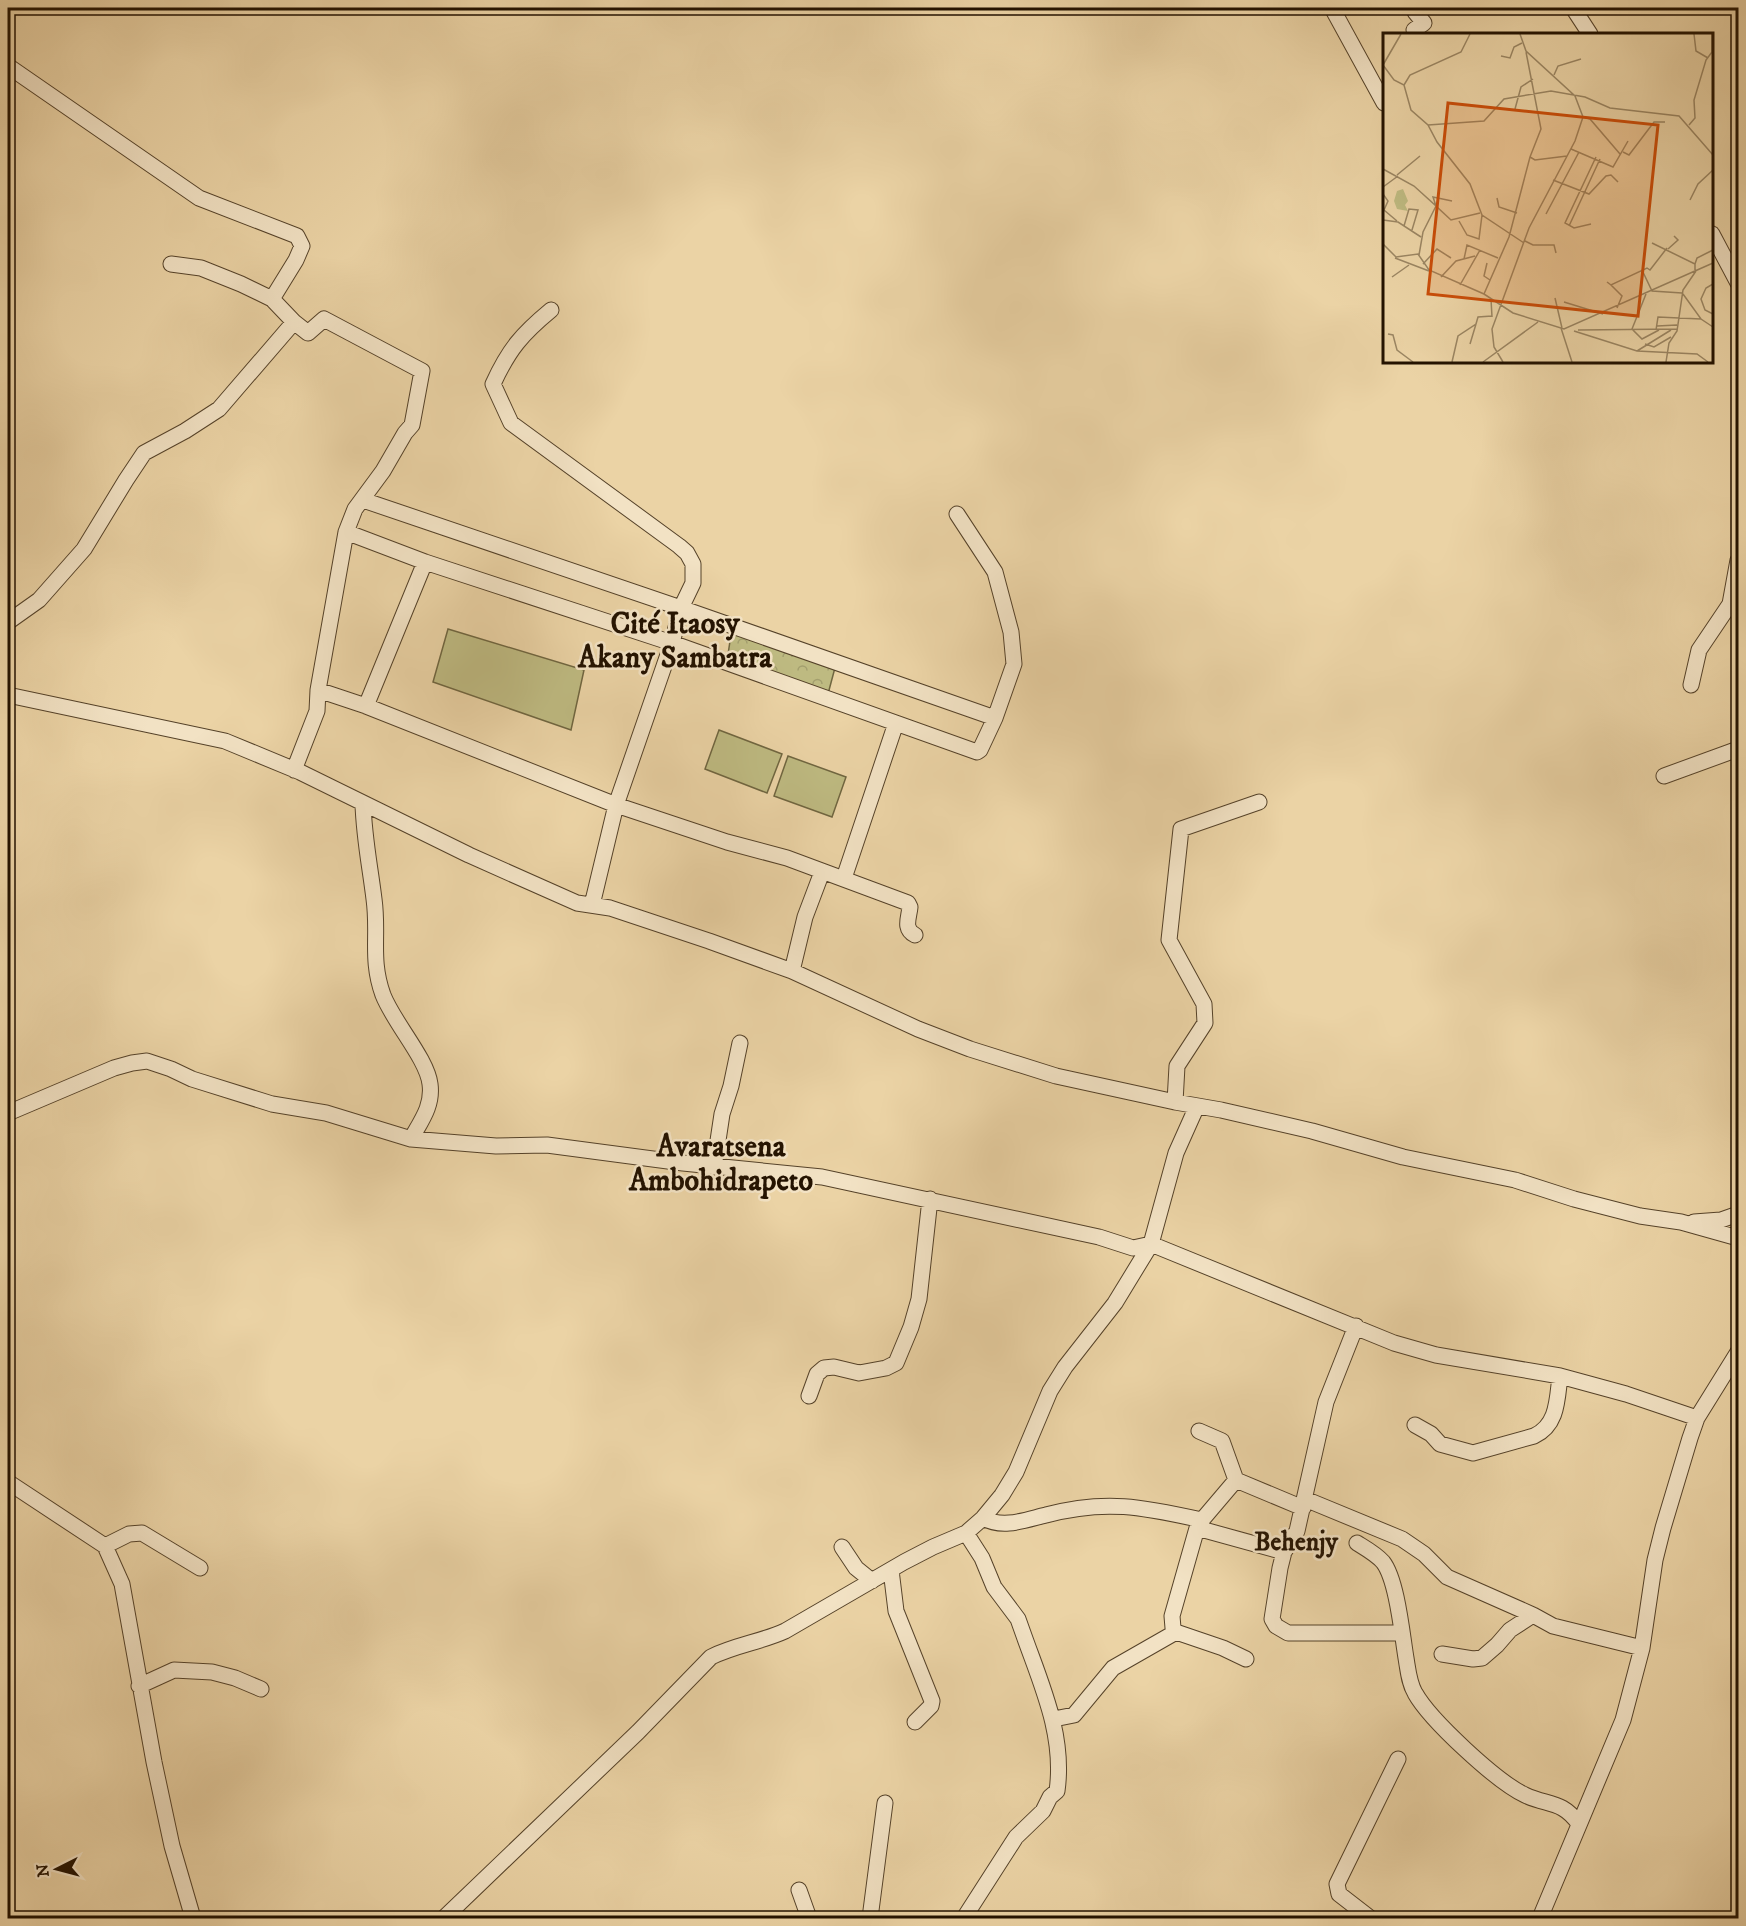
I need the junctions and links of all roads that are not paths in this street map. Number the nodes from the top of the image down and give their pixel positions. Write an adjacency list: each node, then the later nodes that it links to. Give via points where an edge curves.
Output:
1 (1332, 8): 7 (street)
2 (1574, 8): 5 (street)
3 (1415, 12): 4 (street, via 1424,23 1414,30)
4 (1416, 33)
5 (1589, 33)
6 (8, 66): 11 (street, via 199,198 297,236 302,246)
7 (1383, 101)
8 (1713, 236): 10 (street)
9 (171, 264): 11 (street, via 201,268)
10 (1738, 283)
11 (272, 299): 13 (street)
12 (551, 310): 19 (street, via 524,333 504,361 494,384 501,404 512,423 687,553 693,564 693,583)
13 (294, 322): 14 (street, via 308,333 324,319 422,371 412,425); 20 (street, via 219,409 144,453 84,549 39,600)
14 (363, 500): 16 (street); 19 (street)
15 (957, 514): 26 (street, via 995,572 1011,632 1014,664)
16 (346, 532): 18 (street); 23 (street)
17 (1738, 560): 22 (street, via 1730,604 1699,650)
18 (425, 562): 21 (street); 25 (street)
19 (681, 608): 21 (street); 26 (street)
20 (8, 622)
21 (672, 643): 27 (street); 33 (street)
22 (1690, 685)
23 (318, 690): 25 (street); 29 (street, via 317,711)
24 (8, 695): 29 (street, via 225,741)
25 (366, 706): 33 (street)
26 (995, 718): 27 (street, via 977,752)
27 (896, 723): 35 (street)
28 (1738, 749): 30 (street)
29 (294, 770): 32 (street)
30 (1664, 776)
31 (1259, 802): 40 (street, via 1181,830 1169,940 1204,1004 1205,1023 1177,1066)
32 (363, 804): 36 (street, via 468,855 577,903); 43 (street, via 374,900 376,973 392,1016 426,1069 430,1082 430,1106)
33 (616, 805): 34 (street); 36 (street)
34 (822, 872): 35 (street); 38 (street, via 805,917)
35 (844, 878): 37 (street, via 908,903 907,928)
36 (592, 905): 38 (street)
37 (915, 935)
38 (792, 971): 40 (street, via 970,1049 1056,1076)
39 (740, 1043): 44 (street, via 722,1114)
40 (1175, 1102): 41 (street)
41 (1197, 1106): 47 (street, via 1515,1180 1640,1216); 49 (street, via 1176,1154)
42 (8, 1113): 43 (street, via 114,1068 147,1061 272,1104 326,1113)
43 (411, 1139): 44 (street, via 496,1146 547,1145)
44 (714, 1167): 45 (street, via 822,1177)
45 (930, 1199): 49 (street, via 1099,1237 1123,1246 1141,1248); 53 (street, via 919,1299 896,1363 858,1373 824,1368 817,1374)
46 (1738, 1214): 47 (street, via 1707,1222)
47 (1681, 1222): 48 (street)
48 (1738, 1238)
49 (1151, 1244): 50 (street); 60 (street, via 1114,1303 1065,1366 1016,1472)
50 (1356, 1326): 52 (street, via 1394,1343 1436,1355); 59 (street, via 1326,1402)
51 (1738, 1354): 54 (street)
52 (1560, 1376): 54 (street); 55 (street, via 1552,1422 1534,1436 1473,1453 1440,1444)
53 (809, 1396)
54 (1697, 1418): 73 (street, via 1655,1560)
55 (1415, 1425)
56 (1199, 1431): 57 (street, via 1222,1440)
57 (1236, 1480): 59 (street); 61 (street)
58 (8, 1482): 64 (street)
59 (1304, 1504): 66 (street, via 1294,1538); 70 (street, via 1402,1539 1447,1577)
60 (983, 1518): 61 (street, via 1010,1523 1070,1509 1125,1505); 62 (street)
61 (1199, 1524): 66 (street); 71 (street, via 1172,1616)
62 (966, 1533): 68 (street); 78 (street, via 994,1587 1018,1619)
63 (1357, 1543): 72 (street, via 1378,1557 1386,1568)
64 (105, 1546): 67 (street, via 129,1534 142,1533); 76 (street, via 122,1584)
65 (842, 1546): 69 (street, via 861,1574)
66 (1284, 1552): 72 (street, via 1272,1611 1272,1619 1281,1631)
67 (200, 1568)
68 (891, 1570): 69 (street); 79 (street, via 897,1617 931,1695 931,1706)
69 (872, 1581): 85 (street, via 785,1631 711,1657)
70 (1533, 1615): 73 (street, via 1553,1626); 74 (street, via 1510,1630 1482,1658)
71 (1176, 1632): 75 (street); 78 (street, via 1113,1668 1074,1715)
72 (1402, 1633): 82 (street, via 1410,1683 1431,1716 1513,1788 1563,1807)
73 (1642, 1648): 82 (street, via 1623,1720)
74 (1442, 1654)
75 (1246, 1659)
76 (140, 1686): 77 (street, via 174,1670 212,1672); 84 (street, via 172,1846)
77 (261, 1689)
78 (1053, 1719): 88 (street, via 1058,1748 1057,1791 1016,1838)
79 (915, 1722)
80 (1398, 1759): 89 (street, via 1337,1884 1339,1894)
81 (885, 1803): 87 (street)
82 (1579, 1824): 90 (street)
83 (799, 1890): 86 (street)
84 (193, 1918)
85 (444, 1918)
86 (809, 1918)
87 (870, 1918)
88 (964, 1918)
89 (1370, 1918)
90 (1540, 1918)

